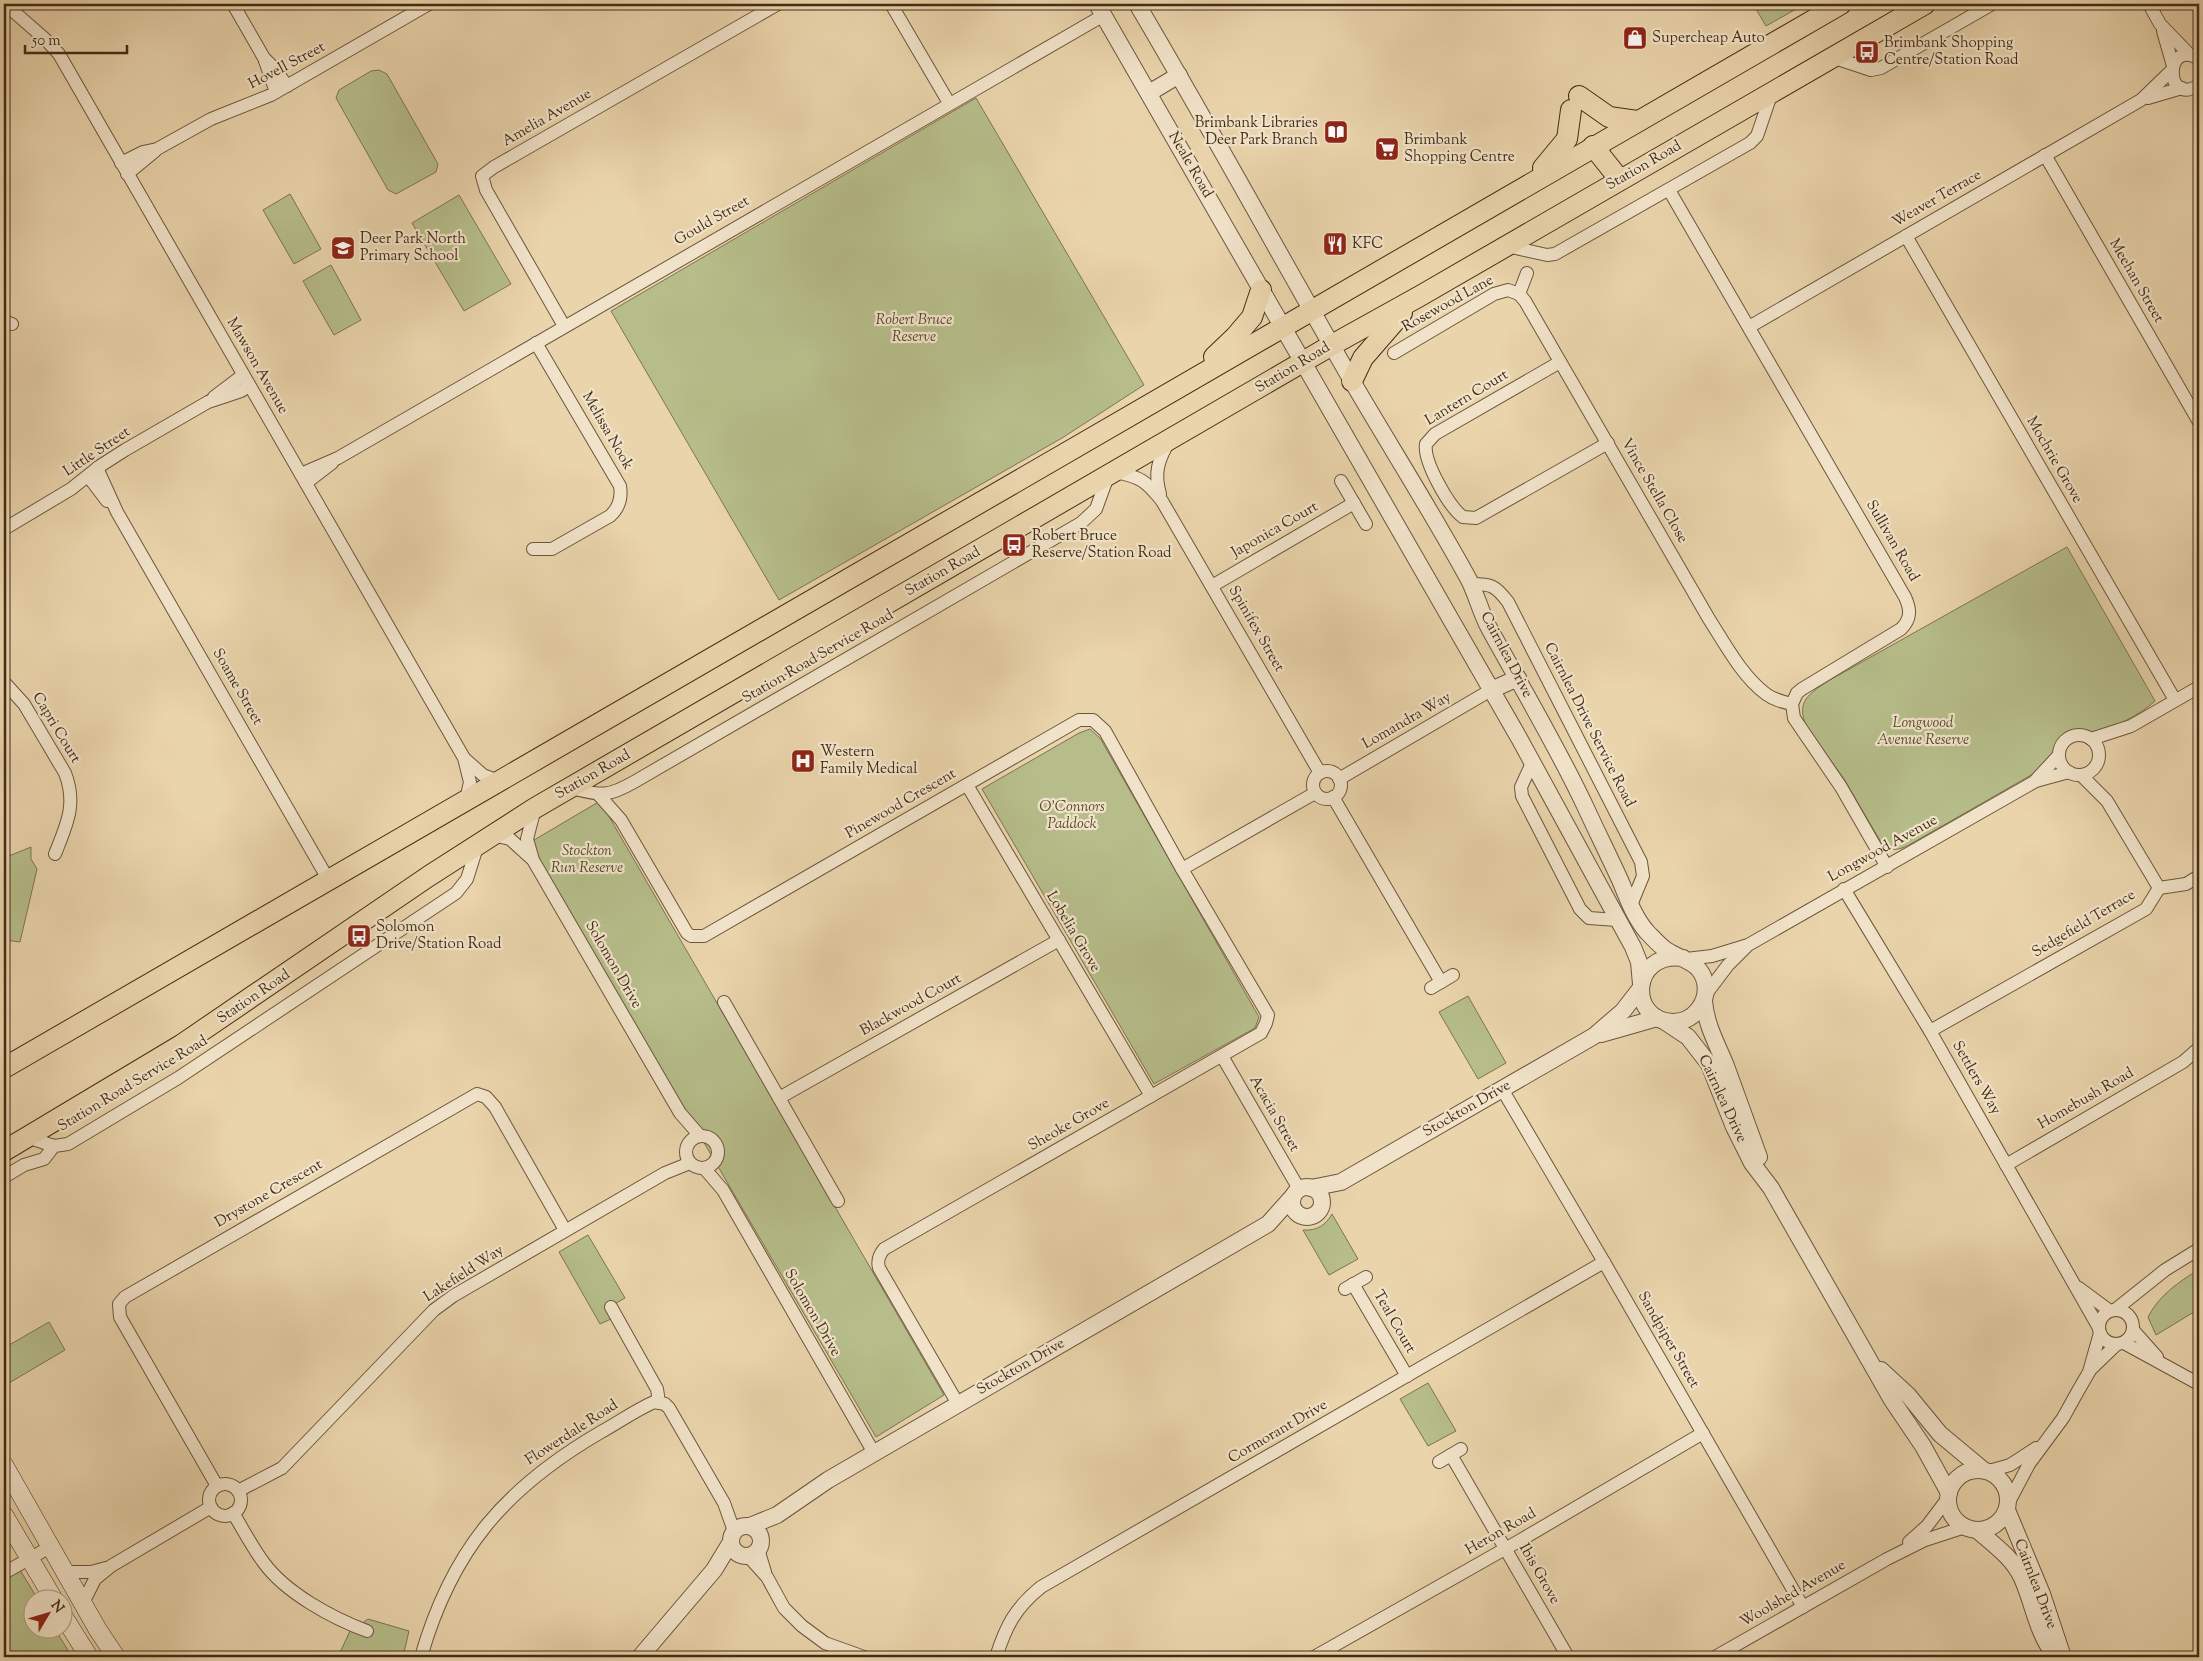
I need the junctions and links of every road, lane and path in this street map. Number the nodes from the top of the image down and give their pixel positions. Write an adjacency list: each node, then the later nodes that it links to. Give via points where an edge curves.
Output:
1 (5, 4): 27 (street, Mawson Avenue, via 46,39 58,54)
2 (233, 4): 18 (street, via 264,58 268,72)
3 (429, 4): 18 (street, Hovell Street)
4 (778, 4): 38 (street, Amelia Avenue, via 482,176 486,190)
5 (891, 4): 23 (street)
6 (1137, 4): 16 (street)
7 (1841, 4): 24 (main road)
8 (1925, 4): 13 (main road, Station Road)
9 (1992, 4): 13 (street, via 1881,68 1871,70)
10 (2149, 4): 12 (street)
11 (1100, 9): 20 (street, Neale Road); 23 (street, Gould Street)
12 (2160, 24): 14 (street); 15 (street)
13 (1832, 57): 19 (main road, Station Road)
14 (2196, 57): 15 (street, Weaver Terrace, via 2180,58)
15 (2172, 68): 17 (street, via 2174,81); 22 (street, Weaver Terrace)
16 (1179, 75): 20 (street); 37 (street)
17 (2189, 88): 21 (street); 22 (street, Weaver Terrace)
18 (282, 89): 27 (street, Hovell Street, via 196,126 151,156)
19 (1772, 92): 28 (main road, Station Road); 30 (street, via 1757,136 1750,143)
20 (1149, 93): 34 (street, Neale Road)
21 (2198, 99)
22 (2141, 100): 26 (street, Weaver Terrace)
23 (949, 102): 38 (street, Gould Street)
24 (1637, 121): 25 (main road); 29 (main road, via 1610,117 1575,103 1567,139)
25 (1598, 143): 28 (main road); 29 (main road)
26 (2045, 155): 31 (street, Weaver Terrace); 49 (street, Meehan Street)
27 (124, 168): 46 (street, Mawson Avenue)
28 (1620, 180): 32 (main road, Station Road)
29 (1532, 181): 37 (main road)
30 (1669, 190): 32 (street, via 1555,254); 39 (street, Sullivan Road)
31 (1906, 236): 39 (street, Weaver Terrace); 67 (street, Mochrie Grove)
32 (1507, 246): 36 (main road, Station Road)
33 (1526, 273): 35 (street)
34 (1261, 290): 40 (street, Neale Road); 48 (main road, via 1252,317 1245,326)
35 (1519, 294): 43 (street, Rosewood Lane, via 1508,290 1494,294); 44 (street, Vince Stella Close)
36 (1420, 296): 42 (main road, Station Road); 47 (main road, via 1376,340)
37 (1312, 310): 40 (main road); 42 (street, Cairnlea Drive)
38 (564, 326): 41 (street, Gould Street)
39 (1749, 326): 68 (street, Sullivan Road, via 1909,608 1908,621 1901,629 1808,684 1797,692)
40 (1282, 327): 45 (street, Cairnlea Drive); 48 (main road)
41 (536, 342): 54 (street, Gould Street); 60 (street, Melissa Nook, via 621,492 617,509 610,516 552,549)
42 (1332, 345): 45 (main road, Station Road); 47 (street, Cairnlea Drive)
43 (1394, 353)
44 (1560, 362): 51 (street, Vince Stella Close); 51 (street, Lantern Court, via 1435,434 1426,444 1428,463 1454,508 1463,517 1476,518)
45 (1302, 363): 50 (main road, Station Road); 66 (street, Cairnlea Drive)
46 (246, 380): 52 (street, Little Street); 54 (street, Mawson Avenue)
47 (1352, 381): 61 (street, Cairnlea Drive)
48 (1185, 384): 78 (main road)
49 (2199, 422)
50 (1169, 441): 53 (main road, Station Road); 56 (street, Spinifex Street, via 1156,471)
51 (1608, 443): 68 (street, Vince Stella Close, via 1735,658 1768,695)
52 (93, 472): 59 (street, Little Street); 96 (street, Soame Street)
53 (1111, 474): 56 (street, Spinifex Street, via 1143,480); 81 (street, Station Road Service Road, via 1096,509 1081,523); 82 (main road, Station Road)
54 (304, 478): 72 (street, Mawson Avenue)
55 (1342, 482): 57 (street)
56 (1162, 501): 62 (street, Spinifex Street)
57 (1354, 503): 58 (street); 62 (street, Japonica Court)
58 (1366, 524)
59 (4, 529)
60 (533, 549)
61 (1471, 584): 63 (street, Cairnlea Drive, via 1487,624); 99 (street, Cairnlea Drive Service Road, via 1489,584 1498,589 1508,602 1641,862 1643,876)
62 (1212, 586): 75 (street, Spinifex Street)
63 (1518, 678): 66 (street); 99 (street, Cairnlea Drive, via 1561,754)
64 (4, 682): 91 (street, Capri Court, via 24,704 70,785 70,814)
65 (2199, 686): 67 (street)
66 (1491, 690): 74 (street, Cairnlea Drive); 77 (street, Lomandra Way)
67 (2175, 700): 69 (street)
68 (1792, 704): 93 (street, via 1796,724 1841,787)
69 (2131, 726): 70 (street); 73 (street)
70 (2092, 739): 71 (street, via 2081,735 2071,737 2062,744); 73 (street, via 2096,744)
71 (2060, 755): 76 (street, via 2061,762); 79 (street, Longwood Avenue)
72 (464, 758): 78 (street, Mawson Avenue, via 483,775); 86 (street, Mawson Avenue, via 470,780)
73 (2097, 761): 76 (street, via 2092,771); 87 (street)
74 (1532, 763): 100 (street, Cairnlea Drive); 100 (street, via 1521,787 1522,796 1580,908 1589,918)
75 (1320, 774): 77 (street, via 1329,772); 83 (street, via 1313,784)
76 (2075, 774): 79 (street, Longwood Avenue); 87 (street)
77 (1339, 779): 85 (street, via 1340,787)
78 (499, 781): 86 (main road)
79 (2034, 782): 93 (street, Longwood Avenue)
80 (967, 785): 89 (street, Pinewood Crescent, via 704,936 687,933); 94 (street, Pinewood Crescent, via 1079,720 1093,720 1105,731); 101 (street, Lobelia Grove)
81 (625, 787): 84 (street, Station Road Service Road, via 608,794); 89 (street, Pinewood Crescent, via 619,796)
82 (570, 788): 84 (street, Station Road Service Road); 88 (main road, Station Road)
83 (1315, 793): 85 (street, via 1322,798); 94 (street)
84 (598, 794): 89 (street, Pinewood Crescent)
85 (1333, 798): 104 (street, via 1436,985)
86 (466, 800): 96 (main road)
87 (2107, 801): 97 (street)
88 (536, 808): 90 (main road, Station Road); 92 (street, Solomon Drive, via 528,839)
89 (621, 820)
90 (485, 839): 92 (street, Solomon Drive, via 510,838); 119 (main road, Station Road, via 181,1046); 121 (street, Station Road Service Road, via 467,879 456,893 178,1078 78,1139)
91 (55, 854)
92 (533, 860): 120 (street, Solomon Drive)
93 (1887, 867): 98 (street, Longwood Avenue)
94 (1182, 869): 112 (street, Sheoke Grove, via 1268,1015 1260,1033)
95 (2199, 876): 97 (street, via 2186,884)
96 (328, 879): 115 (main road)
97 (2158, 888): 109 (street, Sedgefield Terrace, via 2146,909)
98 (1844, 889): 102 (street, Longwood Avenue); 109 (street, Settlers Way)
99 (1631, 905): 103 (street, Cairnlea Drive, via 1641,925 1655,941)
100 (1617, 920): 105 (street, Cairnlea Drive, via 1636,954)
101 (1059, 940): 117 (street, Lobelia Grove); 118 (street, Blackwood Court)
102 (1748, 945): 103 (street, Longwood Avenue, via 1714,956); 106 (street, Longwood Avenue, via 1728,965)
103 (1685, 959): 105 (street, via 1672,957 1656,962 1644,974); 106 (street, via 1702,974)
104 (1453, 975)
105 (1641, 987): 108 (street, via 1645,1006); 110 (street, Stockton Drive, via 1623,1011)
106 (1705, 998): 108 (street, via 1692,1017 1672,1022); 128 (street, Cairnlea Drive, via 1705,1017)
107 (724, 1002): 118 (street)
108 (1660, 1019): 110 (street, Stockton Drive); 128 (street, Cairnlea Drive, via 1688,1037 1709,1064 1752,1164)
109 (1930, 1031): 125 (street, Settlers Way)
110 (1594, 1036): 116 (street, Stockton Drive)
111 (2199, 1048): 114 (street, Homebush Road)
112 (1222, 1056): 117 (street, Sheoke Grove); 129 (street, Acacia Street)
113 (2199, 1057): 114 (street, Homebush Road)
114 (2183, 1062): 125 (street, Homebush Road)
115 (4, 1068)
116 (1502, 1089): 127 (street, Stockton Drive); 136 (street, Sandpiper Street)
117 (1151, 1096): 151 (street, Sheoke Grove, via 880,1253 879,1268)
118 (779, 1098): 130 (street)
119 (27, 1137): 121 (street, Station Road Service Road); 122 (main road, Station Road)
120 (695, 1139): 123 (street); 124 (street, via 709,1138 716,1144 718,1153)
121 (54, 1146): 126 (street, Station Road Service Road, via 44,1159)
122 (4, 1151)
123 (688, 1159): 124 (street, via 694,1166); 134 (street, Lakefield Way)
124 (709, 1165): 154 (street, Solomon Drive)
125 (2006, 1165): 139 (street, Settlers Way)
126 (4, 1176)
127 (1341, 1182): 129 (street, Stockton Drive); 131 (street, Stockton Drive)
128 (1771, 1188): 145 (street, Cairnlea Drive)
129 (1301, 1191): 131 (street, via 1320,1195); 132 (street, via 1292,1206); 133 (street, Stockton Drive)
130 (838, 1201)
131 (1321, 1205): 132 (street, via 1314,1215)
132 (1303, 1216): 133 (street, Stockton Drive)
133 (1268, 1224): 151 (street, Stockton Drive)
134 (565, 1230): 158 (street, Drystone Crescent, via 495,1107 486,1097 477,1094 125,1297 119,1304 120,1317); 159 (street, Lakefield Way, via 434,1310 282,1468)
135 (2199, 1249): 138 (street)
136 (1604, 1262): 148 (street, Cormorant Drive); 152 (street, Sandpiper Street)
137 (1366, 1277): 148 (street, Teal Court, via 1349,1287)
138 (2149, 1283): 141 (street); 142 (street, via 2137,1305)
139 (2075, 1284): 141 (street, Settlers Way, via 2095,1302); 143 (street, Settlers Way)
140 (611, 1307): 150 (street, via 657,1389)
141 (2112, 1311): 142 (street, via 2126,1313); 143 (street, via 2102,1318)
142 (2133, 1326): 144 (street, via 2128,1340); 146 (street)
143 (2099, 1331): 144 (street, via 2106,1342); 147 (street)
144 (2120, 1344): 146 (street); 147 (street)
145 (1871, 1360): 157 (street, Cairnlea Drive, via 1908,1395 1940,1434); 160 (street, Cairnlea Drive, via 1892,1400 1923,1446)
146 (2162, 1363): 149 (street)
147 (2089, 1372): 153 (street)
148 (1407, 1376): 184 (street, Cormorant Drive, via 1041,1587 1012,1617)
149 (2199, 1384)
150 (659, 1402): 166 (street, via 669,1408); 181 (street, Flowerdale Road, via 649,1404 559,1457 525,1484 488,1521 461,1560 432,1624)
151 (958, 1404): 154 (street, Stockton Drive)
152 (1703, 1433): 168 (street, Heron Road); 176 (street, Sandpiper Street)
153 (2046, 1441): 157 (street, via 2010,1465); 161 (street, via 2029,1464)
154 (874, 1453): 166 (street, Stockton Drive, via 828,1480)
155 (1439, 1462): 168 (street, Ibis Grove, via 1456,1452)
156 (4, 1465): 167 (main road)
157 (1985, 1470): 160 (street, via 1973,1470 1957,1477); 161 (street, via 2004,1483)
158 (218, 1486): 159 (street, via 231,1485); 162 (street, via 210,1495)
159 (238, 1492): 163 (street, via 239,1506)
160 (1948, 1495): 165 (street, via 1952,1515); 170 (street, Woolshed Avenue, via 1917,1536)
161 (2008, 1506): 165 (street, via 1995,1525); 189 (street, Cairnlea Drive)
162 (211, 1507): 163 (street, via 218,1514); 171 (street)
163 (233, 1513): 178 (street, via 264,1564 292,1591 337,1619)
164 (4, 1514): 169 (main road)
165 (1971, 1529): 170 (street, Woolshed Avenue, via 1925,1540); 188 (street, Cairnlea Drive, via 2010,1560 2022,1577 2040,1630)
166 (747, 1540): 182 (street, via 714,1570); 183 (street, via 784,1608 825,1643)
167 (50, 1547): 169 (street); 172 (main road)
168 (1506, 1548): 185 (street, Heron Road); 186 (street, Ibis Grove)
169 (30, 1558): 173 (street); 174 (main road)
170 (1887, 1559): 176 (street, Woolshed Avenue)
171 (111, 1566): 172 (street, via 91,1572); 175 (street, via 95,1579)
172 (64, 1572): 175 (main road)
173 (4, 1573)
174 (47, 1588)
175 (83, 1603): 180 (main road)
176 (1803, 1607): 187 (street, Woolshed Avenue)
177 (72, 1630): 179 (main road)
178 (367, 1631)
179 (89, 1657)
180 (116, 1657)
181 (422, 1657)
182 (640, 1657)
183 (864, 1657)
184 (996, 1657)
185 (1314, 1657)
186 (1568, 1657)
187 (1715, 1657)
188 (2056, 1657)
189 (2063, 1657)

